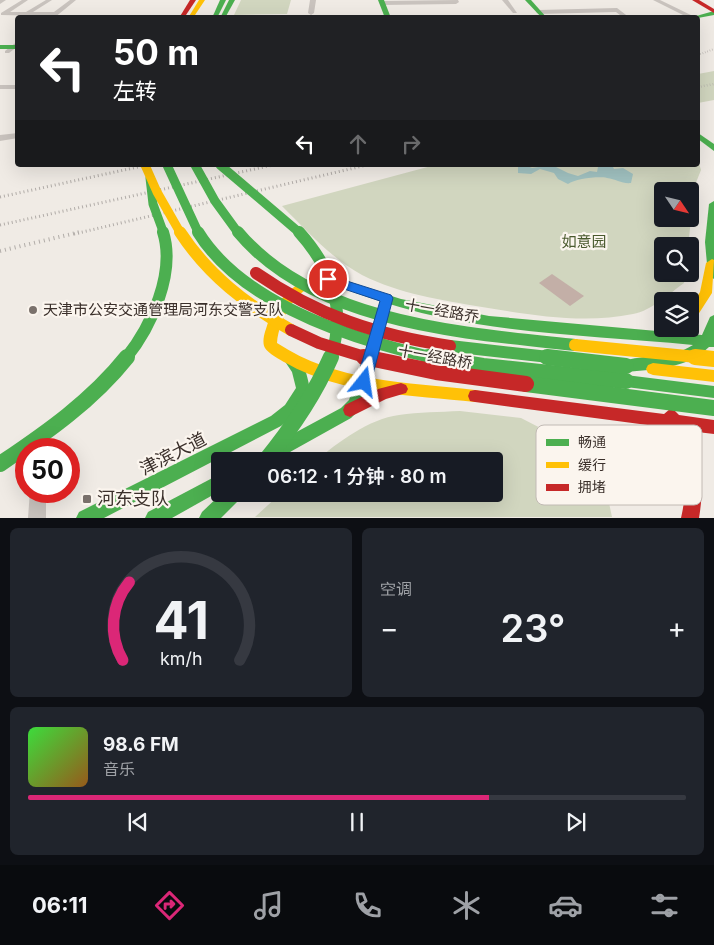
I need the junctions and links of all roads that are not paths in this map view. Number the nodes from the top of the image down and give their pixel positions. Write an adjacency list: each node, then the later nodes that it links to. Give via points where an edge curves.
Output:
1 (26, 0): 20 (street)
2 (49, 0): 21 (street)
3 (73, 0): 23 (street)
4 (193, 0): 24 (main road)
5 (202, 0): 25 (main road)
6 (209, 0): 26 (main road)
7 (216, 0): 27 (main road)
8 (223, 0): 28 (main road)
9 (232, 0): 29 (main road)
10 (313, 0): 17 (street)
11 (455, 0): 16 (street)
12 (505, 0): 18 (street)
13 (528, 0): 31 (main road)
14 (656, 0): 34 (street)
15 (695, 0): 19 (main road)
16 (382, 1): 30 (main road)
17 (311, 12)
18 (515, 12)
19 (714, 12): 35 (main road)
20 (2, 14): 21 (street)
21 (27, 14): 22 (street)
22 (40, 15)
23 (54, 15)
24 (183, 15)
25 (192, 15)
26 (200, 15)
27 (207, 15)
28 (216, 15)
29 (224, 15)
30 (387, 15)
31 (541, 15)
32 (554, 15): 33 (street, via 617,10)
33 (624, 15)
34 (687, 15)
35 (700, 15)
36 (0, 87): 37 (street)
37 (15, 87)
38 (15, 136): 39 (street)
39 (0, 138)
40 (700, 138): 41 (main road)
41 (714, 148)
42 (700, 149): 43 (main road)
43 (714, 159)
44 (146, 167): 49 (main road, 十一经路桥, bridge)
45 (168, 167): 65 (main road, 十一经路桥, bridge, via 194,223 213,252 260,293 301,315 356,338 409,353)
46 (179, 167): 51 (main road)
47 (196, 167): 61 (main road, 十一经路乔, bridge, via 228,222 260,255 306,284 344,302 380,314 448,329)
48 (222, 167): 76 (main road, bridge, via 309,243 326,267 340,307 338,338 332,361 319,389)
49 (150, 178): 70 (main road, 十一经路桥, bridge, via 175,225 202,264 216,278 252,308 328,346 372,361 456,377); 78 (main road, bridge, via 153,205 166,244 164,282 149,324 121,366 93,395 38,439)
50 (714, 204): 52 (main road, via 710,242)
51 (205, 218)
52 (712, 263): 54 (main road); 56 (main road, via 706,296)
53 (246, 265): 63 (main road, 十一经路桥, bridge, via 301,301 341,319 389,334 496,353)
54 (714, 275)
55 (387, 298): 59 (main road, via 514,325); 62 (main road, via 339,281 311,282 277,314 270,328 270,345); 66 (main road)
56 (699, 306)
57 (714, 320): 60 (main road)
58 (654, 336): 59 (main road)
59 (651, 337): 60 (main road)
60 (710, 342): 63 (main road, via 680,358)
61 (714, 359)
62 (292, 360): 66 (main road); 84 (main road, 津滨大道, via 299,370 303,389 290,410 276,421)
63 (626, 366): 64 (main road)
64 (714, 376)
65 (626, 381): 68 (main road, 十一经路桥); 72 (main road, via 649,396)
66 (364, 382): 67 (main road); 71 (main road)
67 (416, 389): 71 (main road, via 383,393); 72 (main road)
68 (714, 392)
69 (68, 400): 75 (street)
70 (714, 408)
71 (346, 413): 77 (main road)
72 (675, 421): 73 (main road); 74 (main road)
73 (678, 425)
74 (701, 425)
75 (50, 438)
76 (273, 452)
77 (274, 452)
78 (0, 464)
79 (211, 487): 85 (main road)
80 (225, 502): 86 (main road)
81 (38, 503): 83 (street)
82 (692, 505): 87 (main road)
83 (37, 518)
84 (85, 518)
85 (154, 518)
86 (208, 518)
87 (690, 518)

